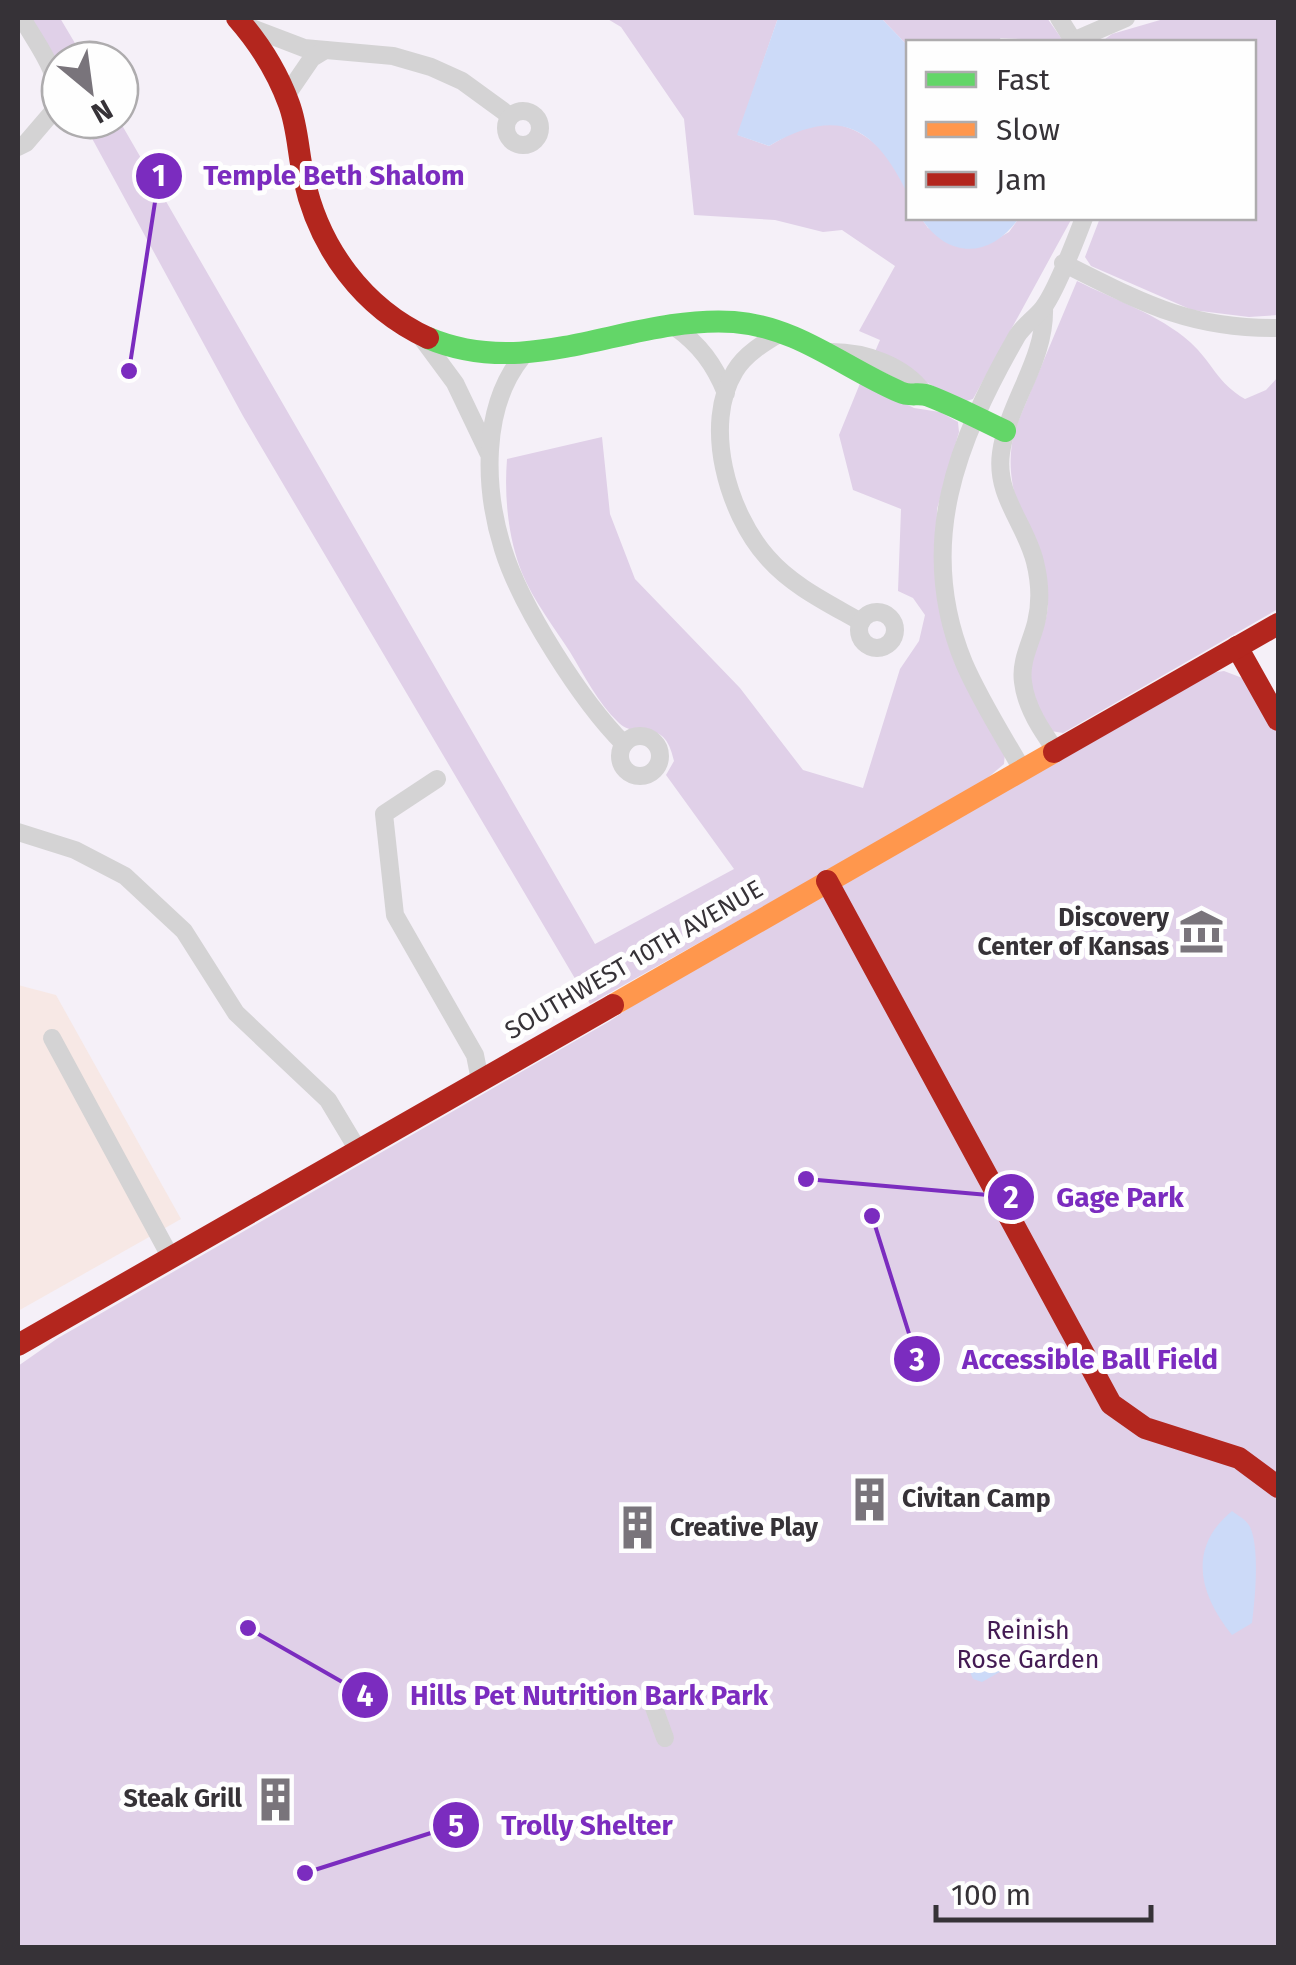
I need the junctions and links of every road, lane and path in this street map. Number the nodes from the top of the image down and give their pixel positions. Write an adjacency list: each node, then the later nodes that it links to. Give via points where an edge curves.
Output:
1 (22, 18): 10 (street, via 57,80 56,108)
2 (1059, 18): 5 (street)
3 (1126, 18): 6 (street)
4 (240, 21): 7 (street); 8 (street)
5 (1073, 40)
6 (1078, 40)
7 (325, 50): 8 (street); 9 (street, via 431,67)
8 (286, 96): 17 (street, via 308,198 330,249 366,295)
9 (510, 116)
10 (18, 148)
11 (1083, 220): 12 (street)
12 (1064, 263): 13 (street); 15 (street, via 1200,323)
13 (1044, 307): 20 (street, via 1020,331); 21 (street, via 1045,333)
14 (675, 327): 16 (street, via 736,322); 18 (street); 19 (street, via 710,360)
15 (1278, 328)
16 (782, 332): 19 (street, via 746,357); 20 (street, via 905,396 924,393)
17 (421, 337): 18 (street, via 489,355); 22 (street, via 455,383)
18 (522, 356): 22 (street, via 500,389)
19 (726, 393): 23 (street, via 722,455 750,536 782,573)
20 (976, 417): 21 (street); 29 (street, via 946,508 944,592 966,668)
21 (1006, 431): 28 (street, via 1002,480 1040,592 1022,682)
22 (490, 457): 27 (street, via 497,527 511,572 595,714)
23 (861, 622)
24 (1278, 624): 25 (street, SOUTHWEST 10TH AVENUE)
25 (1237, 648): 26 (street); 28 (street, SOUTHWEST 10TH AVENUE)
26 (1278, 720)
27 (624, 744)
28 (1056, 751): 29 (street, SOUTHWEST 10TH AVENUE)
29 (1022, 771): 32 (street, SOUTHWEST 10TH AVENUE)
30 (437, 779): 34 (street, via 384,814 395,915 476,1055)
31 (18, 832): 35 (street, via 75,850 125,876 184,931 236,1014 328,1100)
32 (827, 881): 34 (street, SOUTHWEST 10TH AVENUE); 38 (street, via 1111,1404 1149,1432 1226,1452)
33 (52, 1038): 36 (street)
34 (480, 1080): 35 (street, SOUTHWEST 10TH AVENUE)
35 (358, 1150): 36 (street, SOUTHWEST 10TH AVENUE)
36 (170, 1258): 37 (street, SOUTHWEST 10TH AVENUE)
37 (18, 1345)
38 (1278, 1487)
39 (653, 1705): 40 (street)
40 (665, 1738)

